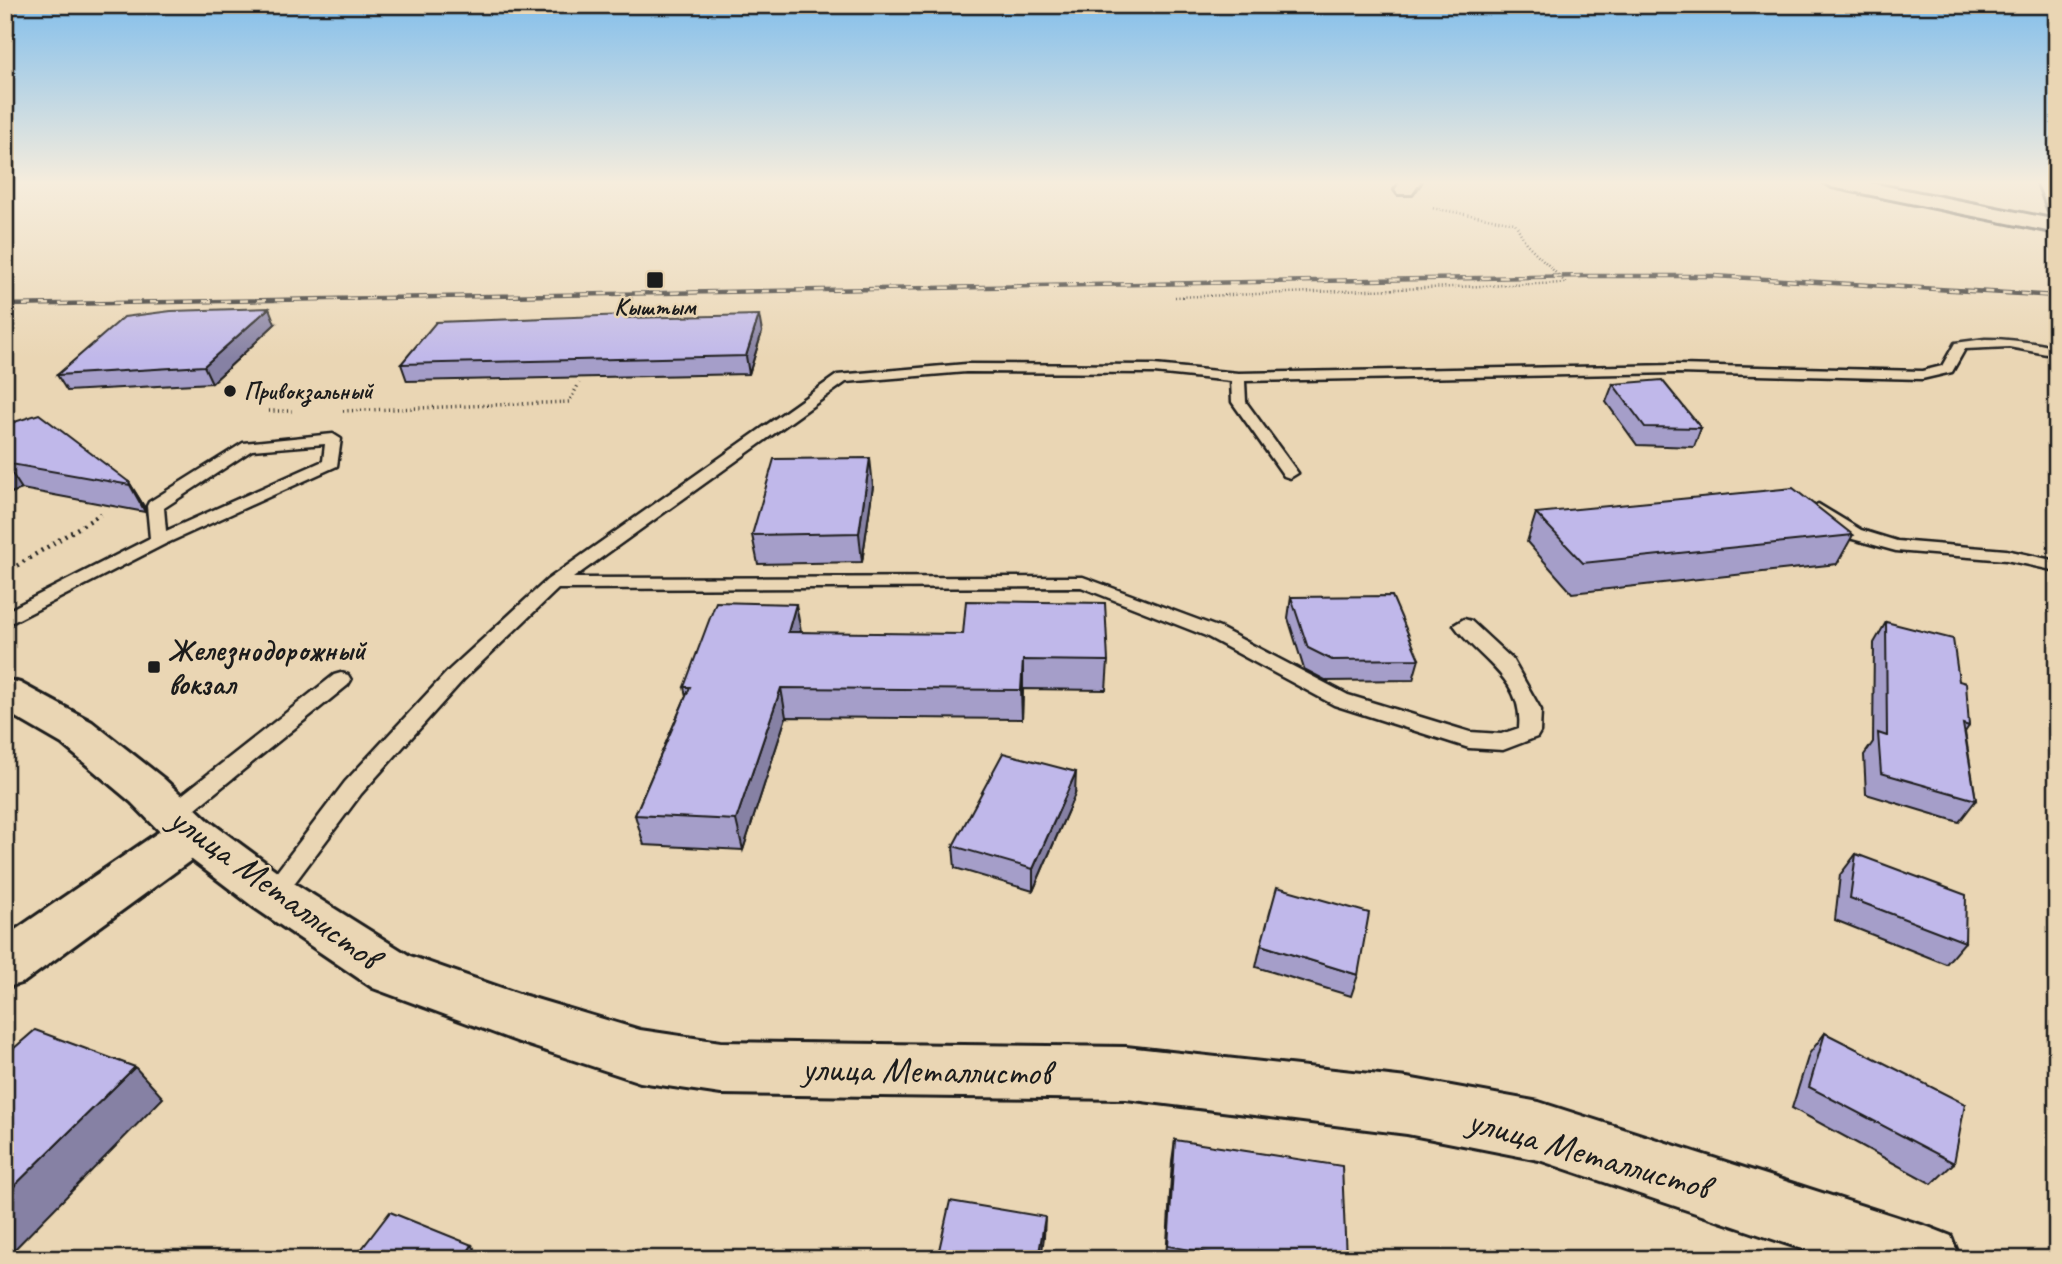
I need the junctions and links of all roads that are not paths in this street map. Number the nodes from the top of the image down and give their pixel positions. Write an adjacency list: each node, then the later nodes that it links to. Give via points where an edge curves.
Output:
1 (2057, 352): 2 (lane, via 2027,343 1995,341 1960,346 1947,369 1922,374 1677,369)
2 (1238, 377): 3 (lane, via 1239,402); 7 (lane, via 1154,369 966,368 842,378)
3 (1290, 473)
4 (1802, 499): 6 (lane, via 1855,534 1896,546 2006,555)
5 (159, 540): 5 (lane, via 331,463 333,439 248,446 155,506); 8 (lane)
6 (2057, 566)
7 (553, 584): 9 (lane, via 1083,582 1213,632 1341,700 1469,740 1503,742 1528,732 1531,710 1505,664); 13 (lane, via 456,675 362,778)
8 (5, 620)
9 (1464, 625)
10 (341, 680): 12 (lane)
11 (5, 694): 12 (main road, улица Металлистов, via 77,733)
12 (182, 824): 13 (main road, улица Металлистов); 14 (main road)
13 (272, 894): 15 (main road, улица Металлистов, via 392,972 640,1056 720,1068 1126,1073 1407,1106 1539,1131)
14 (5, 966)
15 (1928, 1259)

